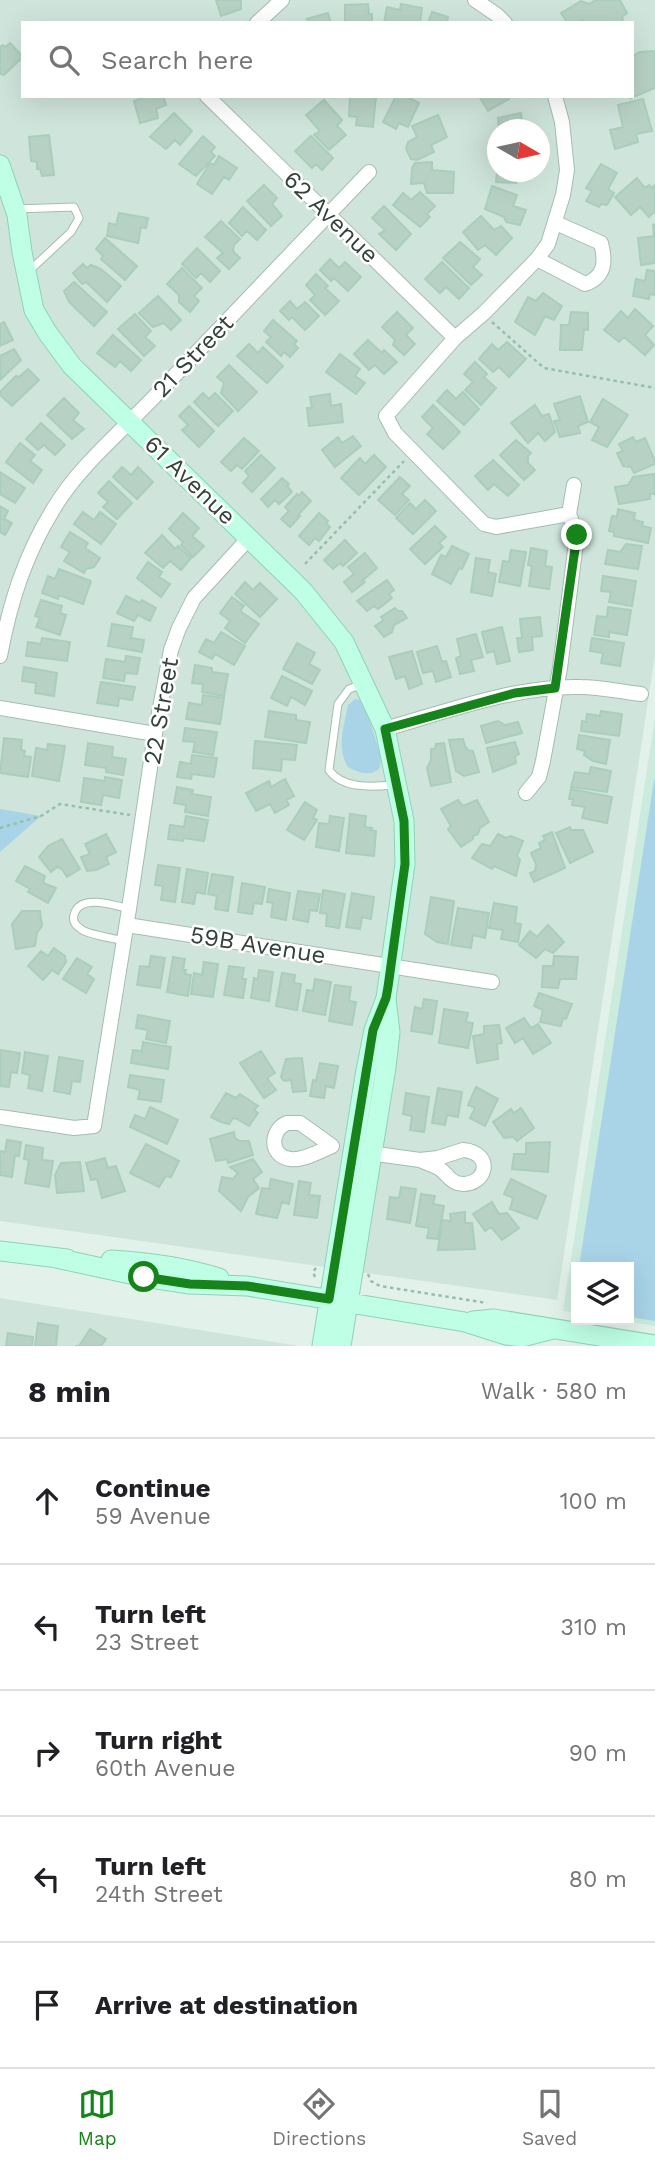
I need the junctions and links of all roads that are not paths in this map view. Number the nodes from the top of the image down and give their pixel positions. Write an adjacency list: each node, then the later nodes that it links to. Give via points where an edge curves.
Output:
1 (282, 0): 3 (street)
2 (475, 0): 4 (street)
3 (259, 21)
4 (503, 21)
5 (209, 98): 10 (street, 62 Avenue)
6 (556, 98): 11 (street, via 566,170)
7 (0, 165): 9 (street, 61 Avenue)
8 (369, 172): 10 (street, 21 Street)
9 (15, 209): 13 (street, 61 Avenue); 13 (lane, via 74,207 79,218 71,233)
10 (329, 214): 14 (street, 62 Avenue); 15 (street, 21 Street)
11 (556, 223): 12 (street); 12 (street, via 601,243 605,259 601,274 585,284)
12 (537, 259): 14 (street)
13 (26, 273): 15 (street, 61 Avenue, via 34,310 58,349)
14 (455, 338): 17 (street, via 386,416 394,433 484,524 496,527)
15 (131, 422): 18 (street, 61 Avenue); 19 (street, 21 Street, via 67,489 45,522 16,587)
16 (574, 485): 17 (street)
17 (569, 514): 21 (street, via 577,535)
18 (248, 538): 20 (street, 61 Avenue, via 303,591 344,642); 25 (street, 22 Street, via 194,598 179,628)
19 (0, 656)
20 (364, 684): 24 (street, 61 Avenue); 26 (lane, via 349,689 338,704 329,770 343,782)
21 (555, 688): 22 (street); 24 (street, via 515,693); 27 (street, via 539,777)
22 (641, 694)
23 (0, 708): 25 (street)
24 (385, 729): 26 (street, 61 Avenue)
25 (155, 734): 28 (street, 22 Street)
26 (398, 785): 31 (street, 61 Avenue, via 405,864)
27 (526, 793)
28 (130, 909): 29 (street, 22 Street); 30 (lane, via 90,902 74,915 78,928)
29 (127, 925): 30 (street, 22 Street); 31 (street, 59B Avenue)
30 (124, 941): 34 (street, 22 Street, via 94,1126 74,1128)
31 (390, 967): 32 (street, 59B Avenue); 33 (street, 61 Avenue)
32 (492, 982)
33 (386, 998): 36 (street, via 373,1030); 37 (street, via 390,1032)
34 (0, 1117)
35 (332, 1146): 36 (street)
36 (352, 1150): 37 (street); 40 (street)
37 (372, 1153): 38 (street); 41 (street)
38 (420, 1160)
39 (0, 1251): 40 (street, via 190,1269 247,1286)
40 (329, 1299): 41 (street); 43 (street)
41 (349, 1302): 42 (street, via 523,1337 553,1329); 44 (street)
42 (655, 1345)
43 (322, 1346)
44 (341, 1346)

